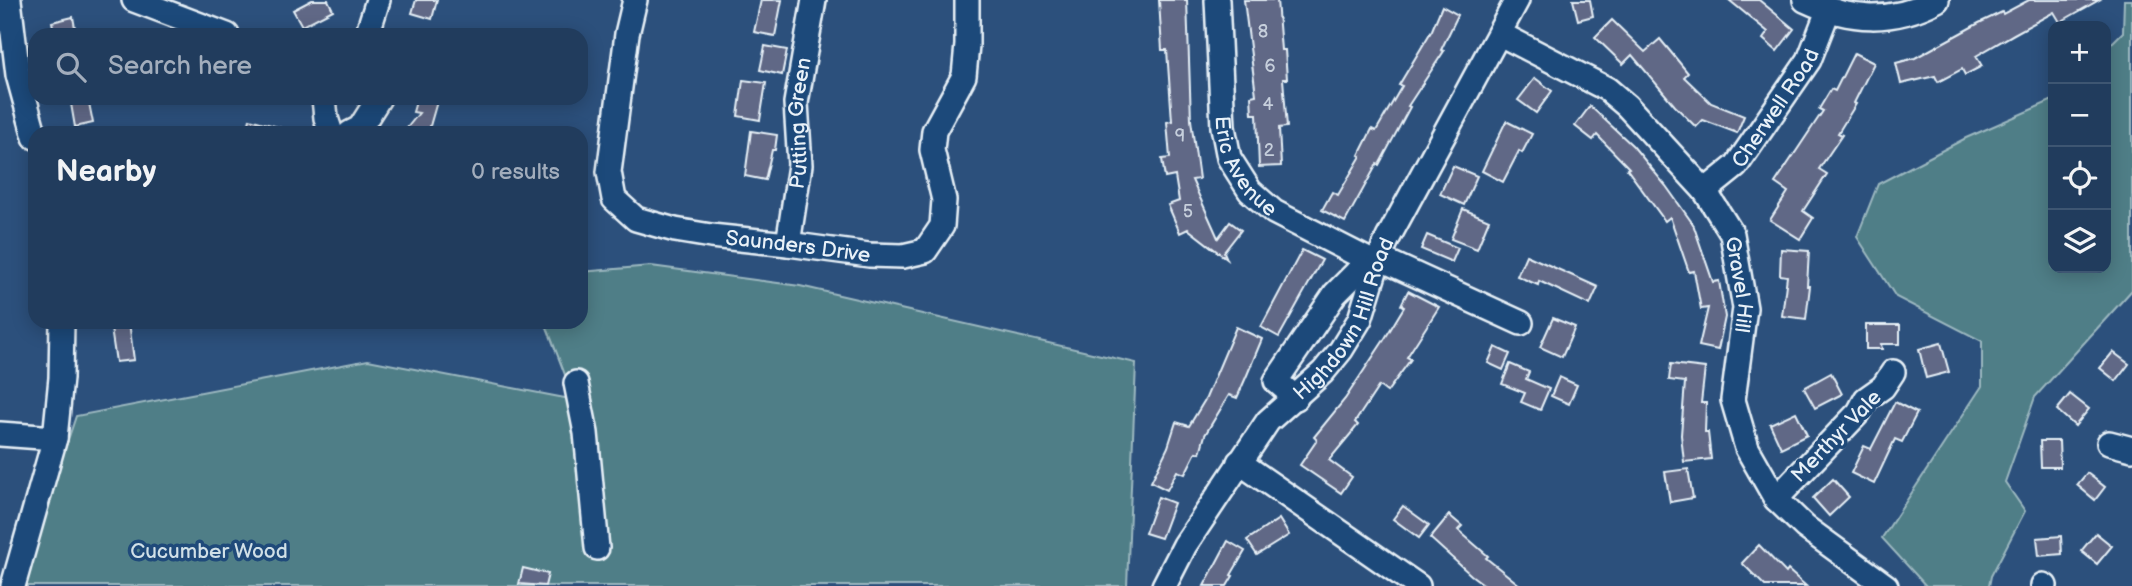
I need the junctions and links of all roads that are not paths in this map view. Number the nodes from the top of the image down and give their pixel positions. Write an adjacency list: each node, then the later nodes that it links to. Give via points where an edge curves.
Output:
1 (9, 0): 17 (street, via 18,75)
2 (134, 0): 12 (street)
3 (378, 0): 13 (street)
4 (635, 0): 21 (street, Saunders Drive, via 609,172 614,199 636,219 675,230)
5 (814, 0): 21 (street, Putting Green, via 796,103 800,165)
6 (967, 0): 21 (street, Saunders Drive, via 964,76 933,131 932,150 944,200 942,226 925,251 869,255)
7 (1217, 0): 22 (street, Eric Avenue, via 1223,127 1229,158 1250,191 1274,212)
8 (1517, 0): 14 (street, Highdown Hill Road)
9 (1804, 0): 11 (street)
10 (1937, 0): 11 (street, via 1898,16 1868,18)
11 (1828, 11): 20 (street, Cherwell Road, via 1809,60 1736,166)
12 (208, 28)
13 (370, 28)
14 (1500, 34): 20 (street, Gravel Hill, via 1607,89); 22 (street, Highdown Hill Road)
15 (325, 105): 18 (street)
16 (377, 105): 19 (street)
17 (32, 126)
18 (329, 126)
19 (361, 126)
20 (1705, 191): 37 (street, Gravel Hill, via 1732,234 1745,308 1733,400 1747,449)
21 (788, 244)
22 (1375, 261): 23 (street); 24 (street, Highdown Hill Road); 25 (street, Eric Avenue)
23 (1328, 305): 24 (street); 27 (street)
24 (1360, 319): 28 (street, Highdown Hill Road)
25 (1521, 323)
26 (62, 329): 33 (street)
27 (1313, 330): 28 (street); 31 (street, via 1276,381)
28 (1341, 351): 31 (street, Highdown Hill Road)
29 (1893, 372): 37 (street, Merthyr Vale)
30 (576, 383): 38 (street, via 586,433)
31 (1296, 398): 36 (street, Highdown Hill Road, via 1268,421)
32 (0, 434): 33 (street)
33 (55, 438): 39 (street)
34 (2109, 443): 35 (street)
35 (2132, 449)
36 (1239, 462): 40 (street, Highdown Hill Road, via 1185,544); 41 (street)
37 (1776, 499): 42 (street, Gravel Hill, via 1805,527)
38 (597, 548)
39 (13, 586)
40 (1164, 586)
41 (1418, 586)
42 (1885, 586)

